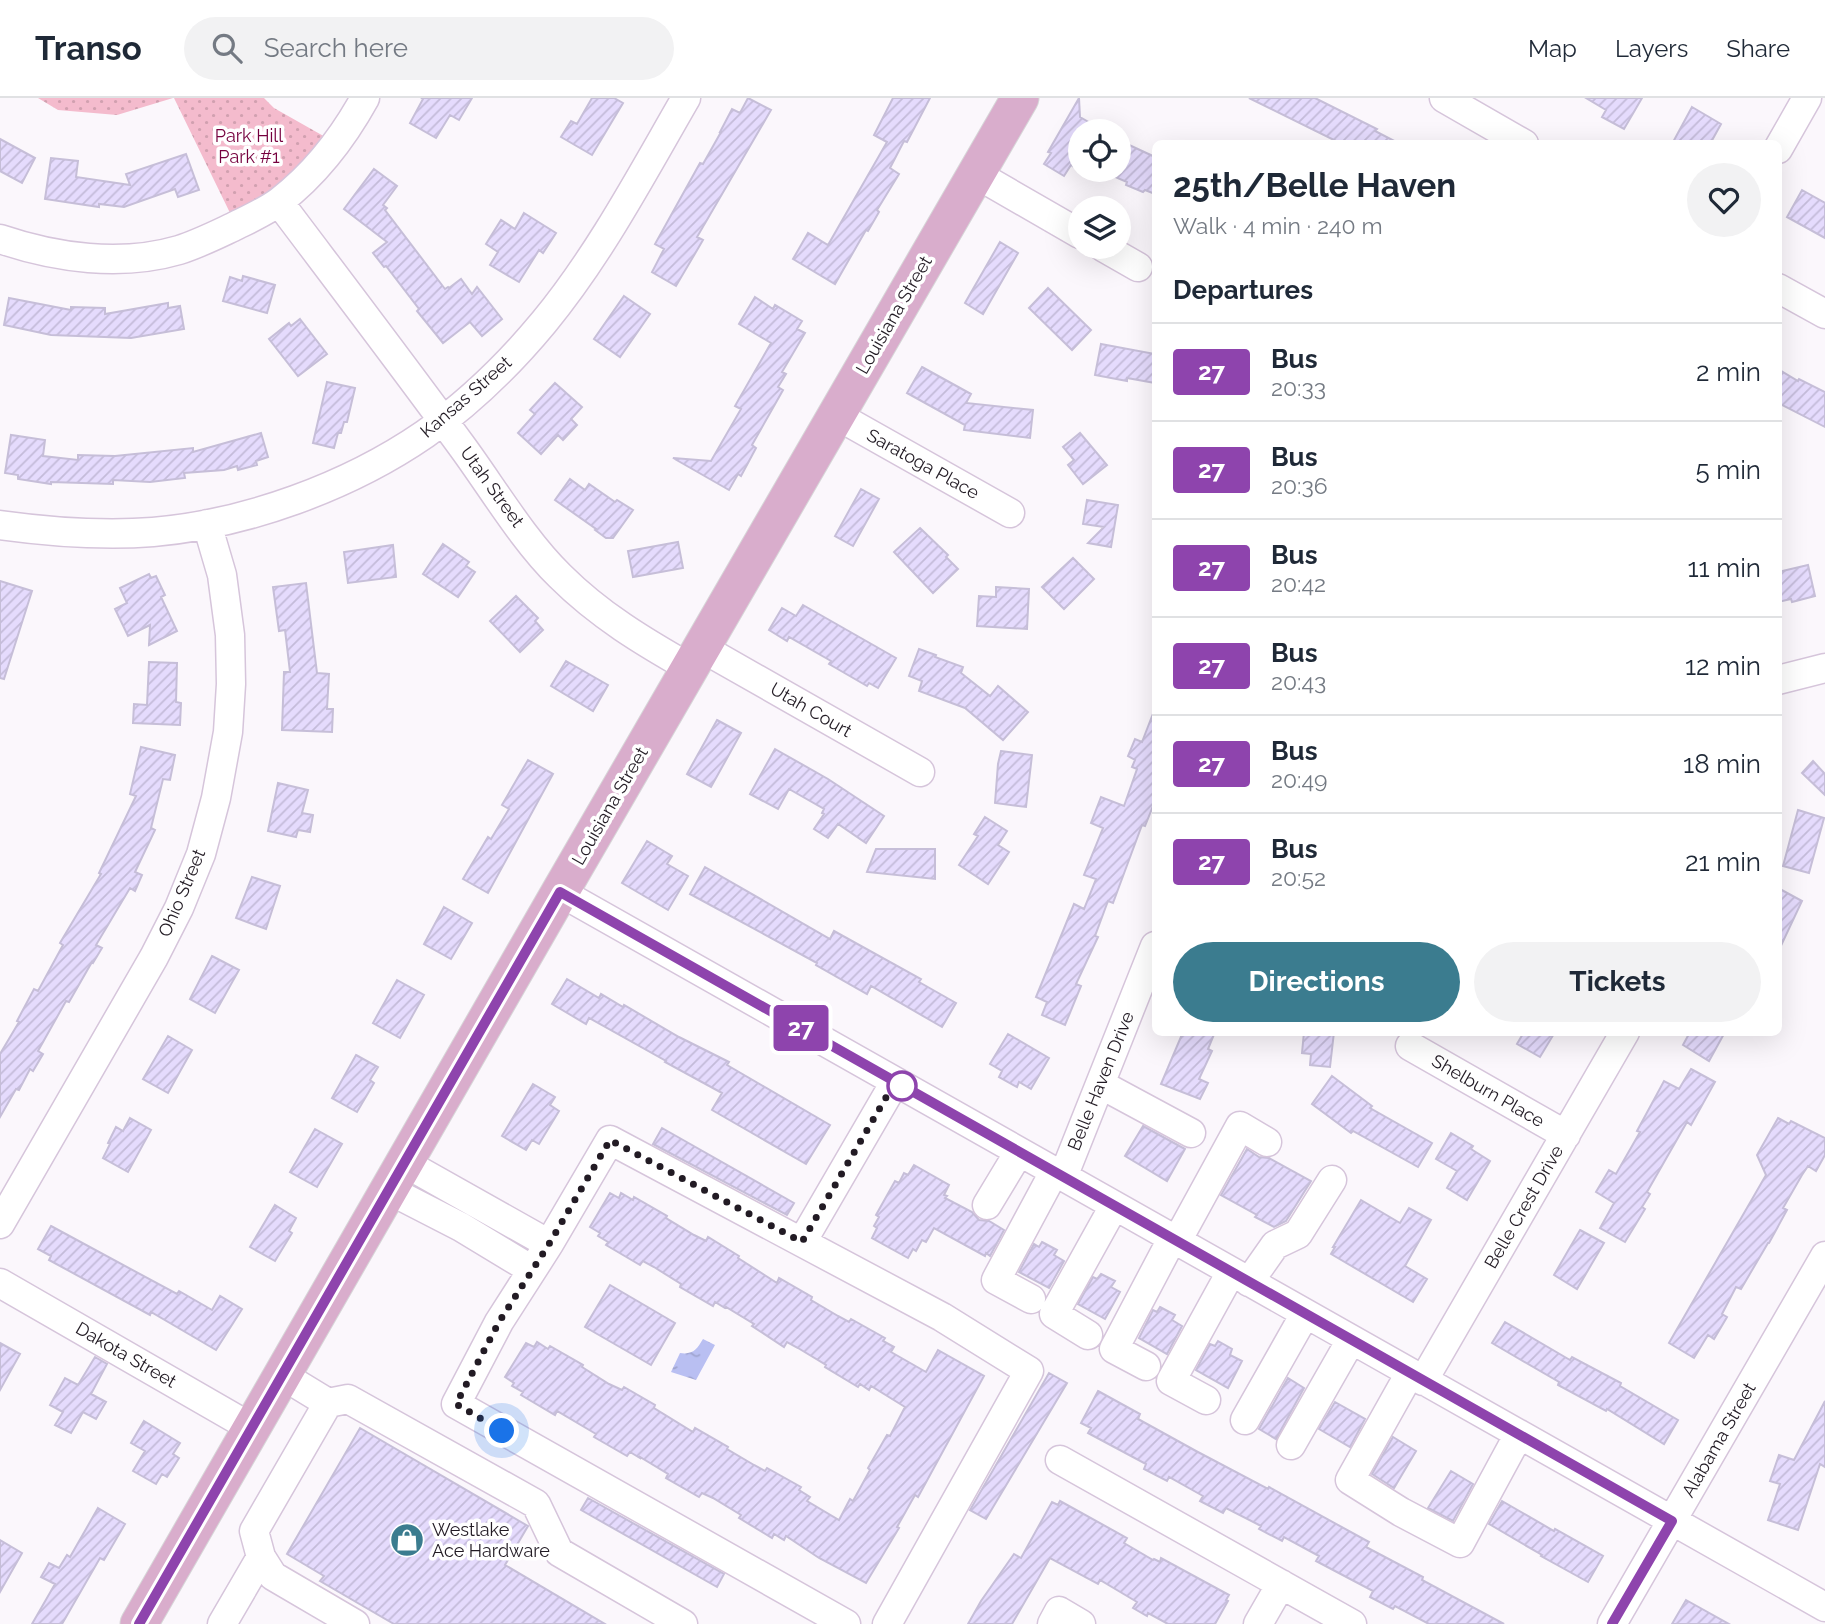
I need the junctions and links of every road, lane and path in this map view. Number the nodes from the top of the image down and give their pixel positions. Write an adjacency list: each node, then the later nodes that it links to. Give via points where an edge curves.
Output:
1 (365, 98): 9 (street, via 339,138)
2 (686, 98): 17 (street, Kansas Street, via 620,210 546,320 485,385)
3 (1020, 98): 8 (main road, Louisiana Street)
4 (1444, 98): 6 (street)
5 (1807, 98): 7 (street)
6 (1517, 140)
7 (1782, 142)
8 (976, 174): 10 (street); 16 (main road, Louisiana Street)
9 (279, 202): 11 (street, via 200,242 141,257 64,256); 17 (street, Utah Street)
10 (1068, 227)
11 (0, 239)
12 (1124, 259): 13 (street)
13 (1138, 267)
14 (1782, 290): 15 (street)
15 (1825, 314)
16 (836, 415): 18 (street, Saratoga Place); 21 (main road, Louisiana Street)
17 (443, 420): 19 (street, Kansas Street, via 387,458 336,483); 21 (street, Utah Street, via 559,576 643,642)
18 (1010, 513)
19 (207, 524): 20 (street, Kansas Street, via 99,534); 40 (street, Ohio Street, via 222,575 231,684 228,732 201,854 154,957)
20 (0, 525)
21 (696, 658): 24 (street, Utah Court); 25 (main road, Louisiana Street)
22 (1825, 668): 23 (street)
23 (1782, 680)
24 (920, 772)
25 (560, 892): 29 (street); 36 (main road, Louisiana Street)
26 (1152, 954): 30 (street, Belle Haven Drive)
27 (1623, 1036): 32 (street, Belle Crest Drive)
28 (1410, 1046): 32 (street, Shelburn Place)
29 (895, 1082): 34 (street); 42 (street)
30 (1100, 1084): 31 (street); 35 (street, Belle Haven Drive)
31 (1191, 1133)
32 (1566, 1135): 54 (street, Belle Crest Drive)
33 (1267, 1142): 41 (street, via 1240,1126)
34 (1018, 1152): 35 (street); 38 (street)
35 (1059, 1175): 39 (street); 48 (street, Belle Haven Drive, via 996,1280)
36 (397, 1177): 43 (street); 45 (street, via 461,1227); 53 (main road, Louisiana Street)
37 (1332, 1180): 46 (street, via 1298,1234 1275,1245)
38 (987, 1205)
39 (1114, 1206): 41 (street); 50 (street, via 1054,1314)
40 (0, 1224)
41 (1174, 1240): 46 (street); 52 (street, via 1114,1349)
42 (802, 1242): 43 (street, via 610,1140); 72 (street, via 942,1317 1029,1371)
43 (549, 1244): 45 (street)
44 (1825, 1256): 62 (street, Alabama Street)
45 (532, 1270): 71 (street, via 456,1404)
46 (1240, 1277): 49 (street); 55 (street, via 1171,1381)
47 (0, 1283): 58 (street, Dakota Street)
48 (1031, 1299)
49 (1305, 1314): 51 (street); 57 (street)
50 (1088, 1335)
51 (1350, 1340): 54 (street); 60 (street)
52 (1146, 1366)
53 (282, 1375): 56 (street); 58 (main road, Louisiana Street)
54 (1417, 1377): 59 (street); 59 (street, Belle Crest Drive, via 1350,1480 1401,1512 1460,1543)
55 (1206, 1401)
56 (328, 1403): 64 (street, via 254,1531); 70 (street, via 348,1399 536,1504 559,1552)
57 (1245, 1420)
58 (251, 1428): 67 (main road, Louisiana Street)
59 (1523, 1437): 62 (street); 63 (street)
60 (1291, 1445)
61 (1060, 1460): 65 (street)
62 (1672, 1521): 66 (street); 77 (street, Alabama Street)
63 (1482, 1525)
64 (261, 1557): 68 (street); 69 (street, via 273,1576)
65 (1281, 1584): 75 (street); 76 (street)
66 (1825, 1606)
67 (139, 1624)
68 (222, 1624)
69 (355, 1624)
70 (683, 1624)
71 (846, 1624)
72 (887, 1624)
73 (1052, 1624): 74 (street, via 1059,1611)
74 (1081, 1624)
75 (1258, 1624)
76 (1352, 1624)
77 (1612, 1624)

